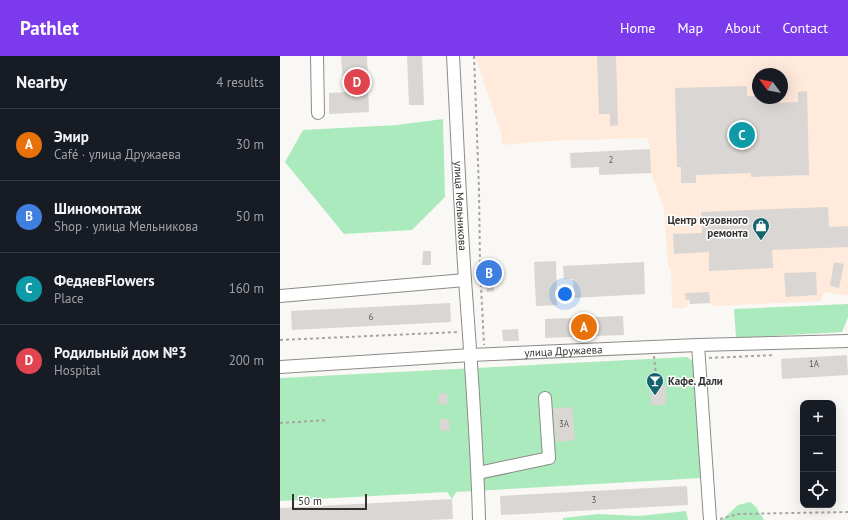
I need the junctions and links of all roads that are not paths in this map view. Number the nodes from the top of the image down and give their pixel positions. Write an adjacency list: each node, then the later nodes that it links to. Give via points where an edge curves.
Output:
1 (317, 56): 3 (street)
2 (453, 56): 4 (street, улица Мельникова)
3 (318, 113)
4 (465, 280): 5 (street); 8 (street, улица Мельникова)
5 (280, 296)
6 (848, 341): 7 (street, улица Дружаева)
7 (698, 345): 8 (street, улица Дружаева); 13 (street)
8 (471, 355): 9 (street, улица Дружаева); 11 (street, улица Мельникова)
9 (280, 368)
10 (546, 398): 11 (street, via 549,458)
11 (478, 473): 12 (street, улица Мельникова)
12 (479, 520)
13 (710, 520)

